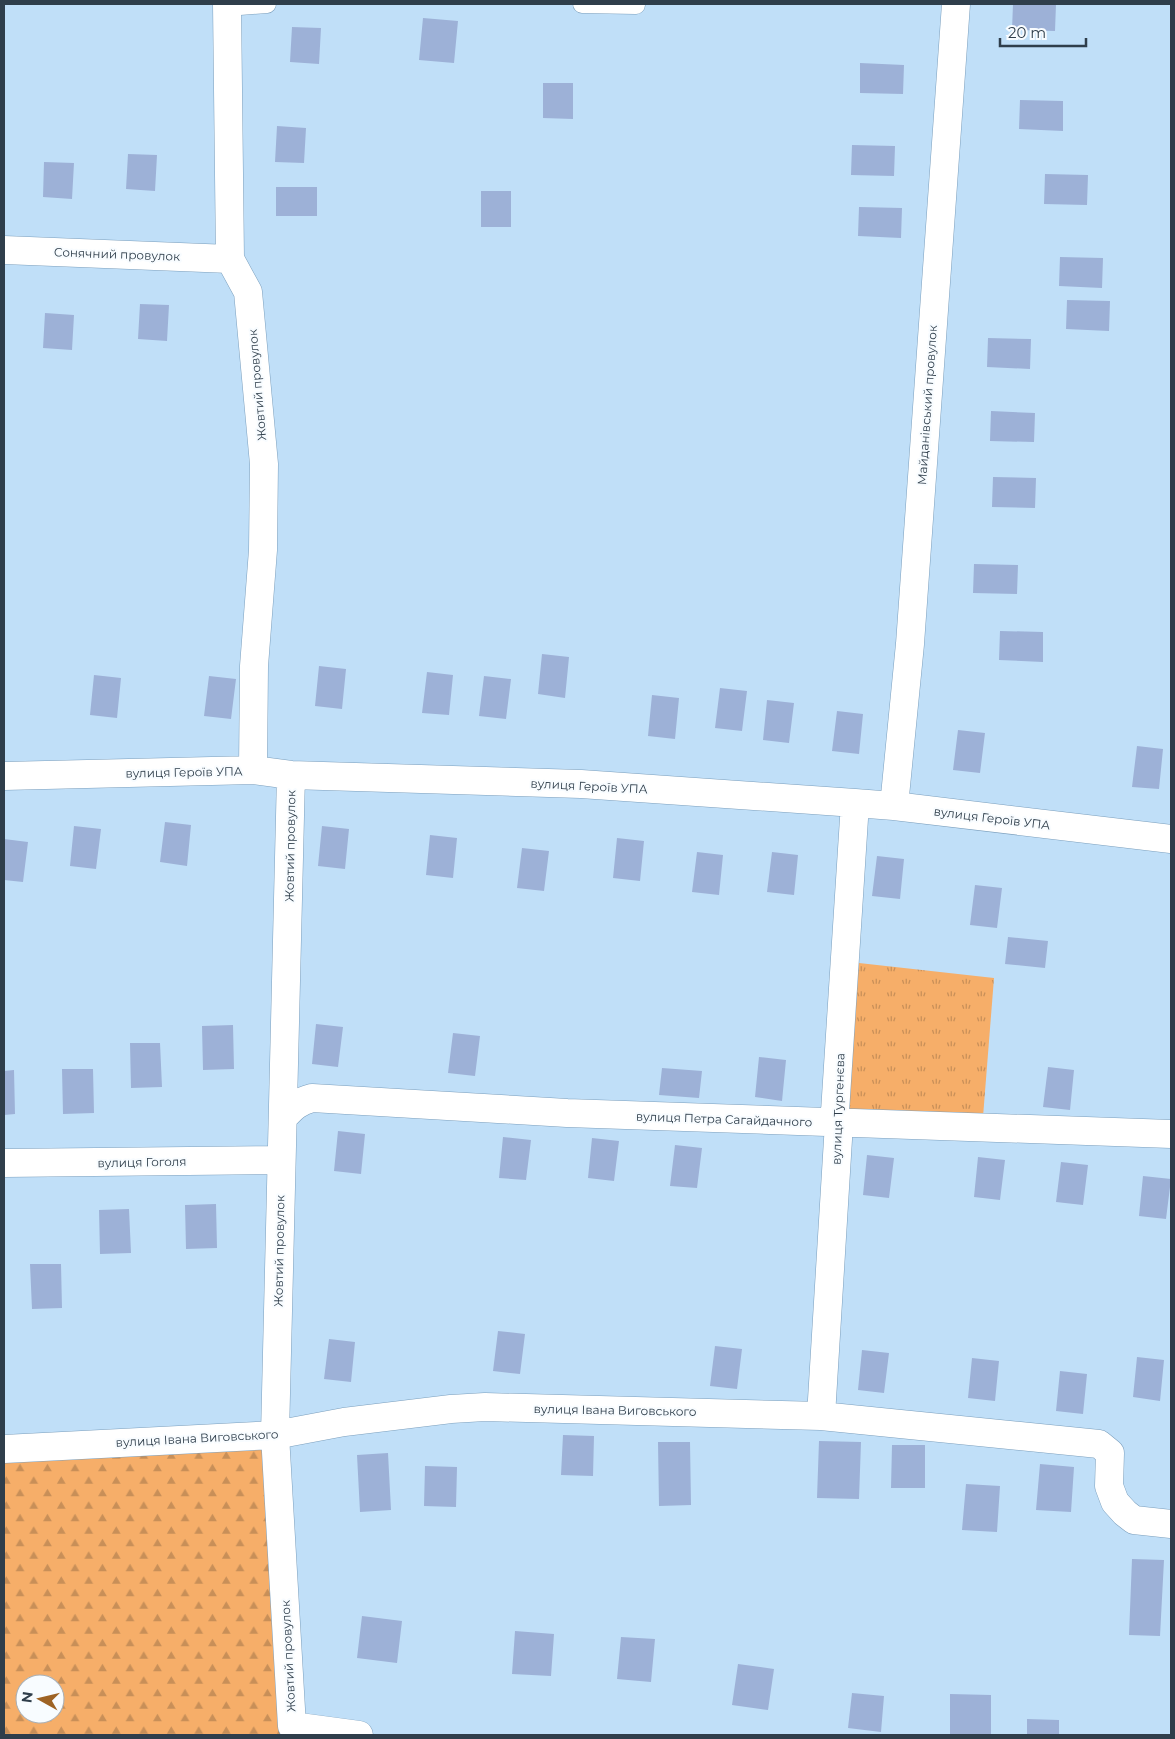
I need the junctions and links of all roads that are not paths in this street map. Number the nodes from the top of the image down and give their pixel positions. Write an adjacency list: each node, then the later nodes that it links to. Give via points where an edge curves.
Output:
1 (267, 4): 4 (lane)
2 (582, 4): 5 (lane)
3 (956, 4): 12 (street, Майданівський провулок, via 910,644)
4 (227, 5): 7 (street, Жовтий провулок)
5 (636, 6)
6 (4, 250): 7 (street, Сонячний провулок)
7 (230, 258): 8 (street, Жовтий провулок, via 248,292 264,464 263,550 254,666)
8 (253, 770): 9 (street, вулиця Героїв УПА); 10 (street, вулиця Героїв УПА)
9 (291, 775): 11 (street, вулиця Героїв УПА, via 581,784); 14 (street, Жовтий провулок)
10 (4, 776)
11 (855, 804): 12 (street, вулиця Героїв УПА); 15 (street, вулиця Тургенєва, via 835,1112)
12 (894, 806): 13 (street, вулиця Героїв УПА)
13 (1171, 839)
14 (283, 1118): 15 (street, вулиця Петра Сагайдачного, via 295,1105 312,1098 567,1113); 17 (street, Жовтий провулок)
15 (838, 1123): 16 (street, вулиця Петра Сагайдачного); 19 (street, вулиця Тургенєва)
16 (1171, 1134)
17 (281, 1160): 18 (street, вулиця Гоголя); 20 (street, Жовтий провулок)
18 (4, 1163)
19 (821, 1416): 20 (street, вулиця Івана Виговського, via 485,1407 344,1422); 22 (street, вулиця Івана Виговського, via 1099,1444 1110,1453 1109,1486 1124,1513 1134,1520)
20 (275, 1434): 21 (street, вулиця Івана Виговського); 23 (street, Жовтий провулок, via 292,1726)
21 (4, 1449)
22 (1171, 1524)
23 (359, 1735)

